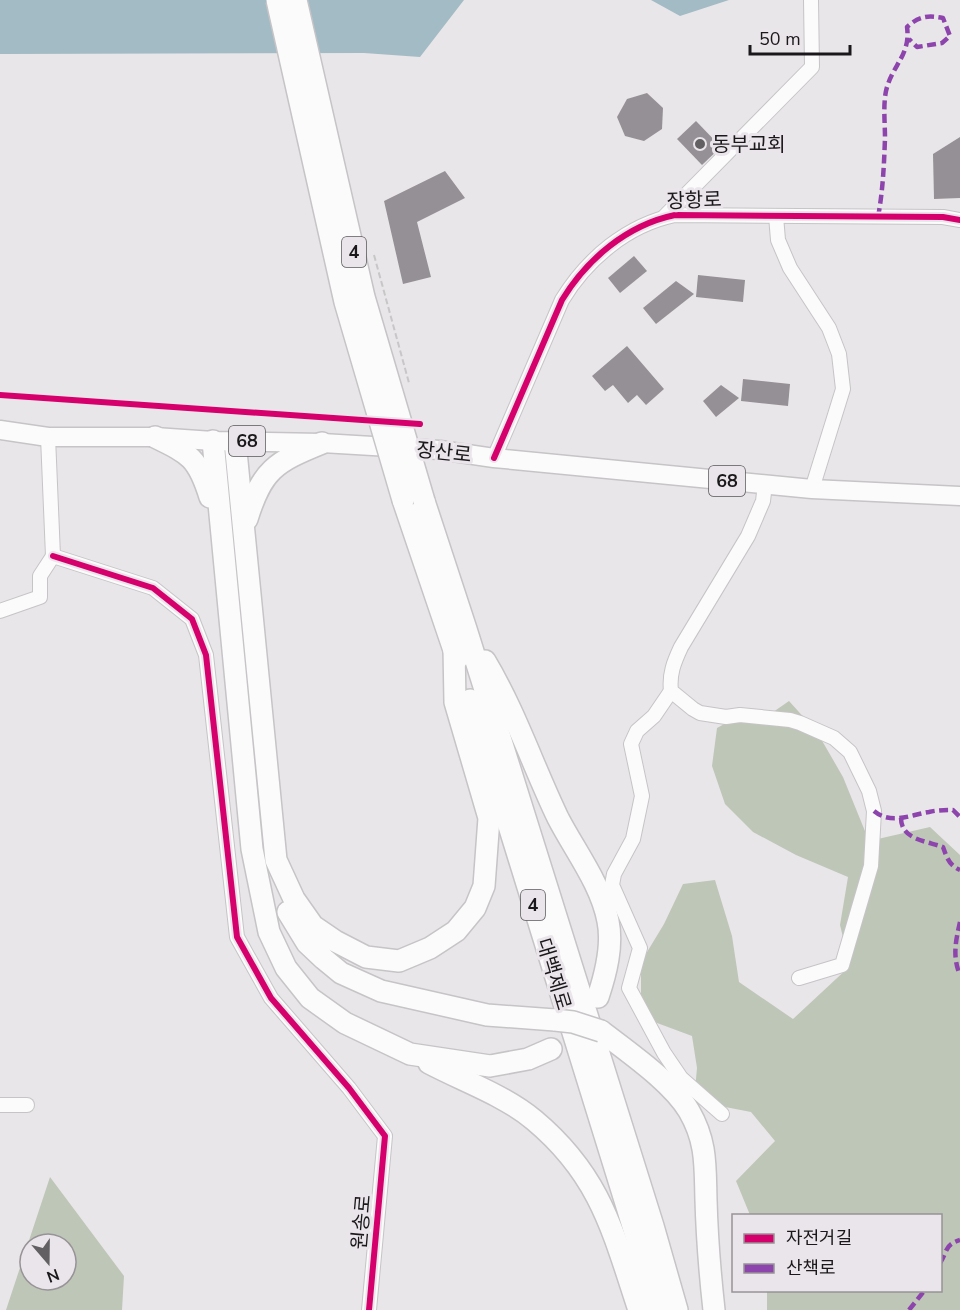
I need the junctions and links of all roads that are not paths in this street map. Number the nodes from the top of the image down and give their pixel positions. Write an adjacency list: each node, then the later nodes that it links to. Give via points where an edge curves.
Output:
1 (277, 0): 17 (highway, 4, bridge, via 345,302)
2 (296, 0): 17 (highway, 4, bridge)
3 (810, 0): 5 (street, via 812,67)
4 (776, 216): 5 (street, 장항로); 6 (street, 장항로); 15 (street, via 778,240 790,268 830,328 839,354 843,389)
5 (664, 217): 13 (street, 장항로, via 639,227 601,252 574,280 552,321)
6 (960, 220)
7 (0, 430): 8 (main road, 장산로 / 68)
8 (48, 437): 9 (main road, 장산로 / 68); 20 (street)
9 (154, 437): 10 (main road, 장산로 / 68); 18 (highway, via 192,458 206,483)
10 (213, 441): 11 (main road, 장산로 / 68); 18 (highway)
11 (235, 441): 12 (main road, 장산로 / 68); 19 (highway)
12 (322, 443): 13 (main road, 장산로 / 68, via 440,450); 19 (highway, via 274,467 255,492)
13 (494, 458): 14 (main road, 장산로 / 68)
14 (765, 484): 15 (main road, 장산로 / 68); 24 (street, via 763,501 748,536 672,664)
15 (812, 489): 16 (main road, 장산로 / 68)
16 (960, 496)
17 (414, 501): 22 (highway, 대백제로); 23 (highway, 대백제로 / 4)
18 (220, 527): 29 (highway, via 252,849 269,932 286,968 310,998 345,1023)
19 (244, 528): 25 (highway)
20 (53, 556): 21 (street, via 40,576 40,597); 33 (street, 원송로, via 153,588 192,619 206,655 237,937 271,998 350,1088 385,1136)
21 (0, 611)
22 (466, 629): 27 (highway, via 500,685 542,786 599,894 609,921 608,966); 36 (highway, 대백제로)
23 (454, 648): 25 (highway, via 455,702 489,818 484,886 475,908 456,931 399,961 366,957 313,926 294,899); 35 (highway, 대백제로 / 4)
24 (671, 691): 26 (street, via 700,713 790,720 814,729 834,738 850,752 861,772 874,811 871,866 842,965); 32 (street, via 631,744 642,796 633,839 612,885 640,948 629,988 681,1078)
25 (276, 860): 37 (highway, bridge, via 280,899 307,943 341,973 381,991 454,1009 573,1022 601,1031 672,1091 688,1109 698,1129 706,1163)
26 (799, 978)
27 (598, 996)
28 (551, 1049): 29 (highway, via 528,1059 490,1066)
29 (410, 1054): 34 (highway, via 505,1101 533,1120 579,1166 608,1217)
30 (0, 1105): 31 (street)
31 (27, 1105)
32 (722, 1114)
33 (369, 1310)
34 (639, 1310)
35 (659, 1310)
36 (677, 1310)
37 (714, 1310)

